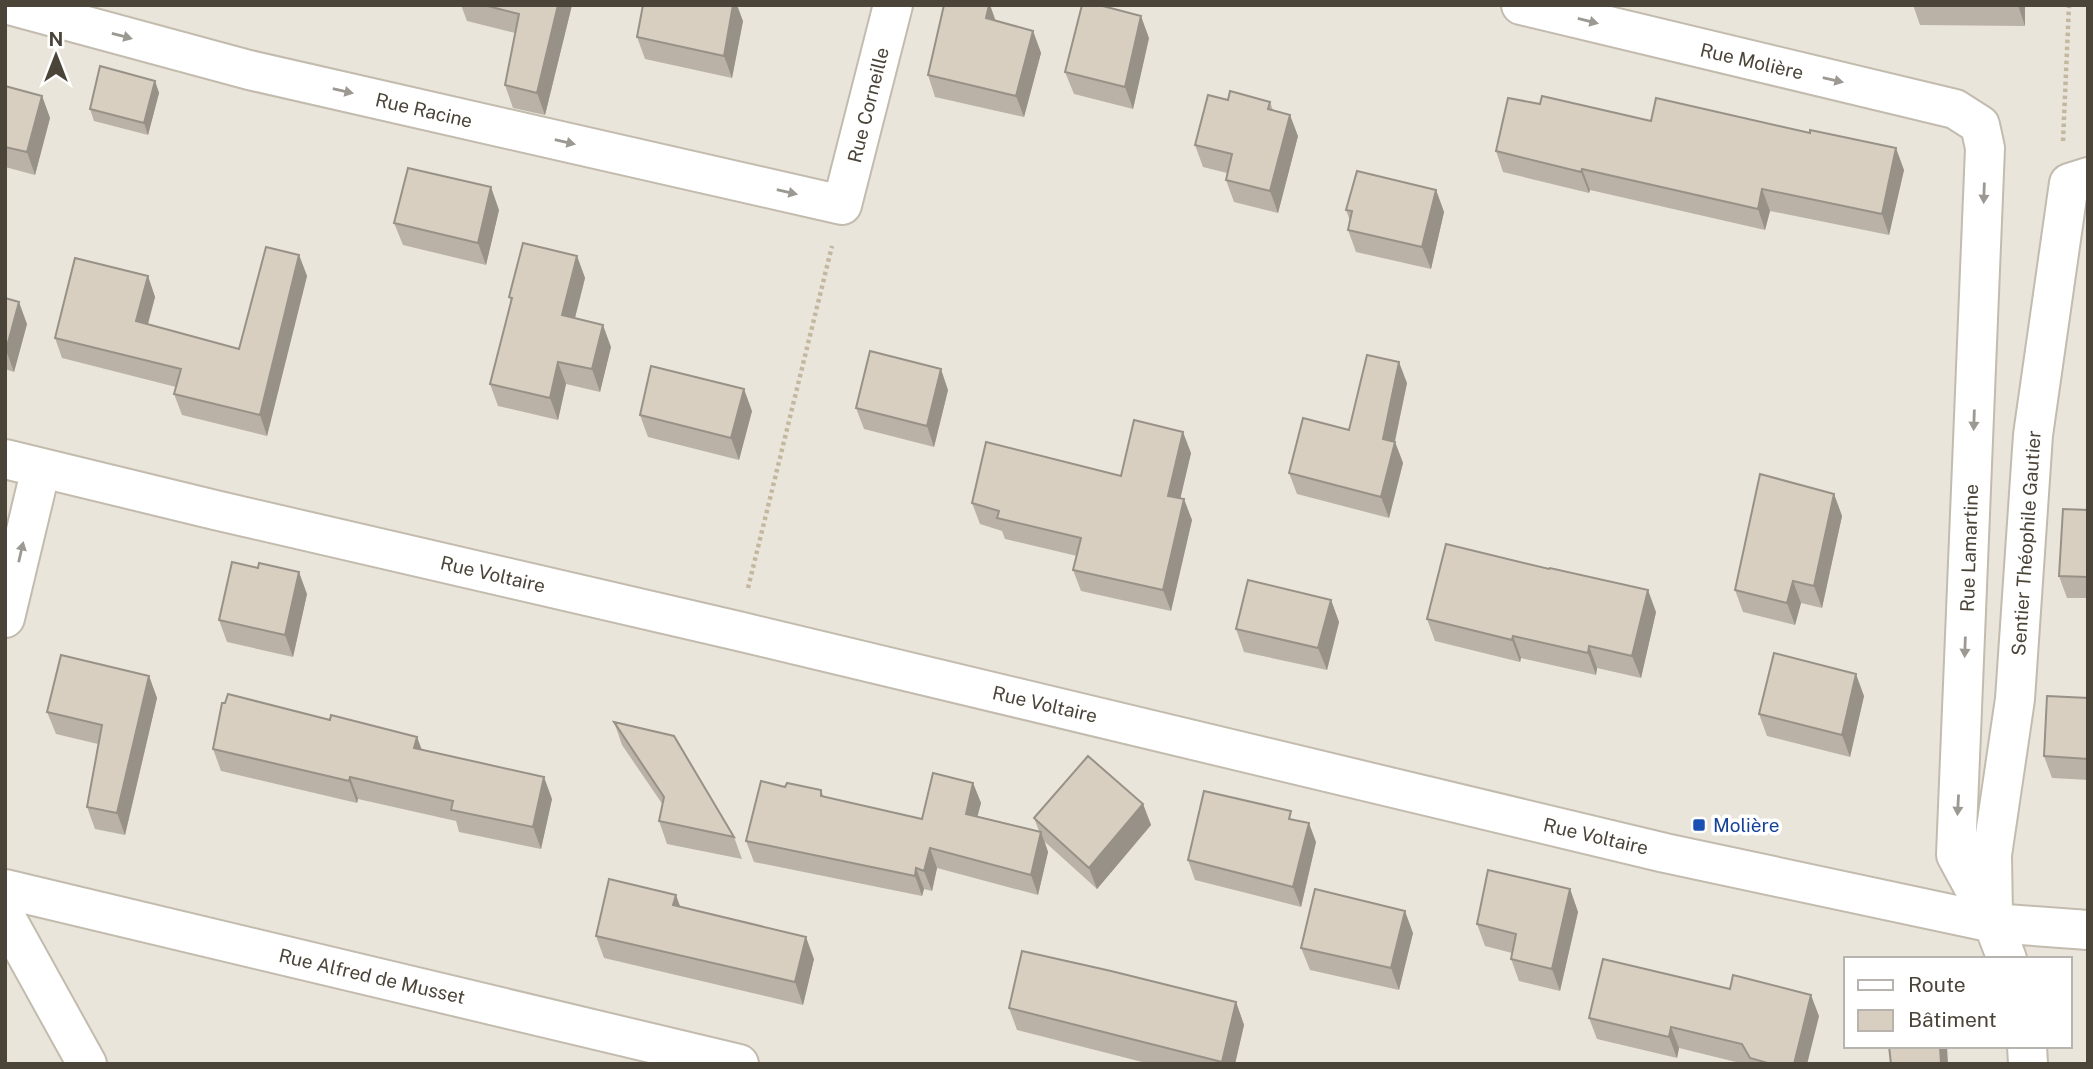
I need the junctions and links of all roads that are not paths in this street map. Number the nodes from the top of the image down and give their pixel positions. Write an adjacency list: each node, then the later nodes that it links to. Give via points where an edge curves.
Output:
1 (9, 5): 6 (street, Rue Racine, one-way to 6, via 249,70)
2 (893, 5): 6 (street, Rue Corneille)
3 (1521, 5): 4 (street, Rue Molière, one-way to 4, via 1955,109)
4 (1980, 125): 9 (street, Rue Lamartine, one-way to 9, via 1985,148)
5 (2079, 180): 10 (street, Sentier Théophile Gautier, via 2033,435 2015,699)
6 (842, 205)
7 (23, 464): 8 (street, one-way to 7); 13 (street, Rue Voltaire, via 1665,853)
8 (5, 618)
9 (1961, 737): 10 (street); 13 (street, Rue Lamartine, one-way to 13, via 1956,855)
10 (2008, 741): 13 (street, Sentier Théophile Gautier, via 1992,855)
11 (5, 889): 17 (street, Rue Alfred de Musset)
12 (5, 916): 16 (street)
13 (1993, 923): 14 (street, Rue Voltaire); 15 (street, Rue Lamartine)
14 (2088, 930)
15 (2006, 957)
16 (87, 1064)
17 (739, 1064)

